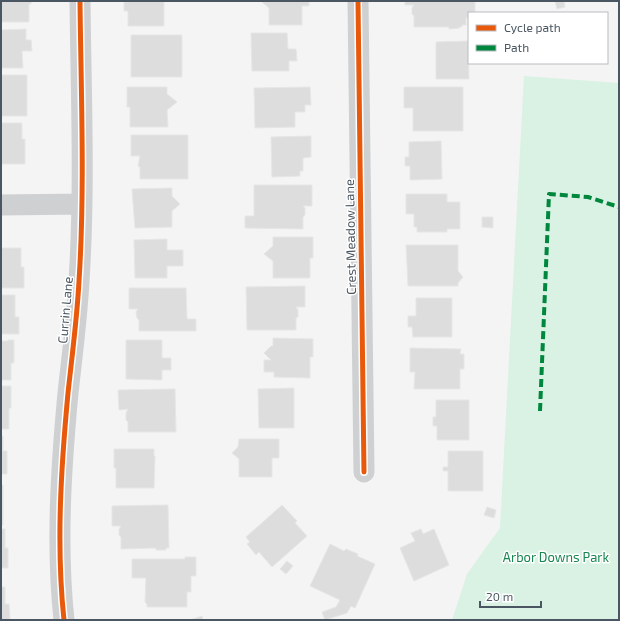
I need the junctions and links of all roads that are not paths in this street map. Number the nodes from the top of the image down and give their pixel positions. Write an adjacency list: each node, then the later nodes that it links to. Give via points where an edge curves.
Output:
1 (80, 1): 3 (street, Currin Lane)
2 (358, 1): 5 (street, Crest Meadow Lane)
3 (82, 204): 4 (street); 6 (street, Currin Lane, via 79,282 60,518)
4 (1, 205)
5 (364, 472)
6 (64, 620)

